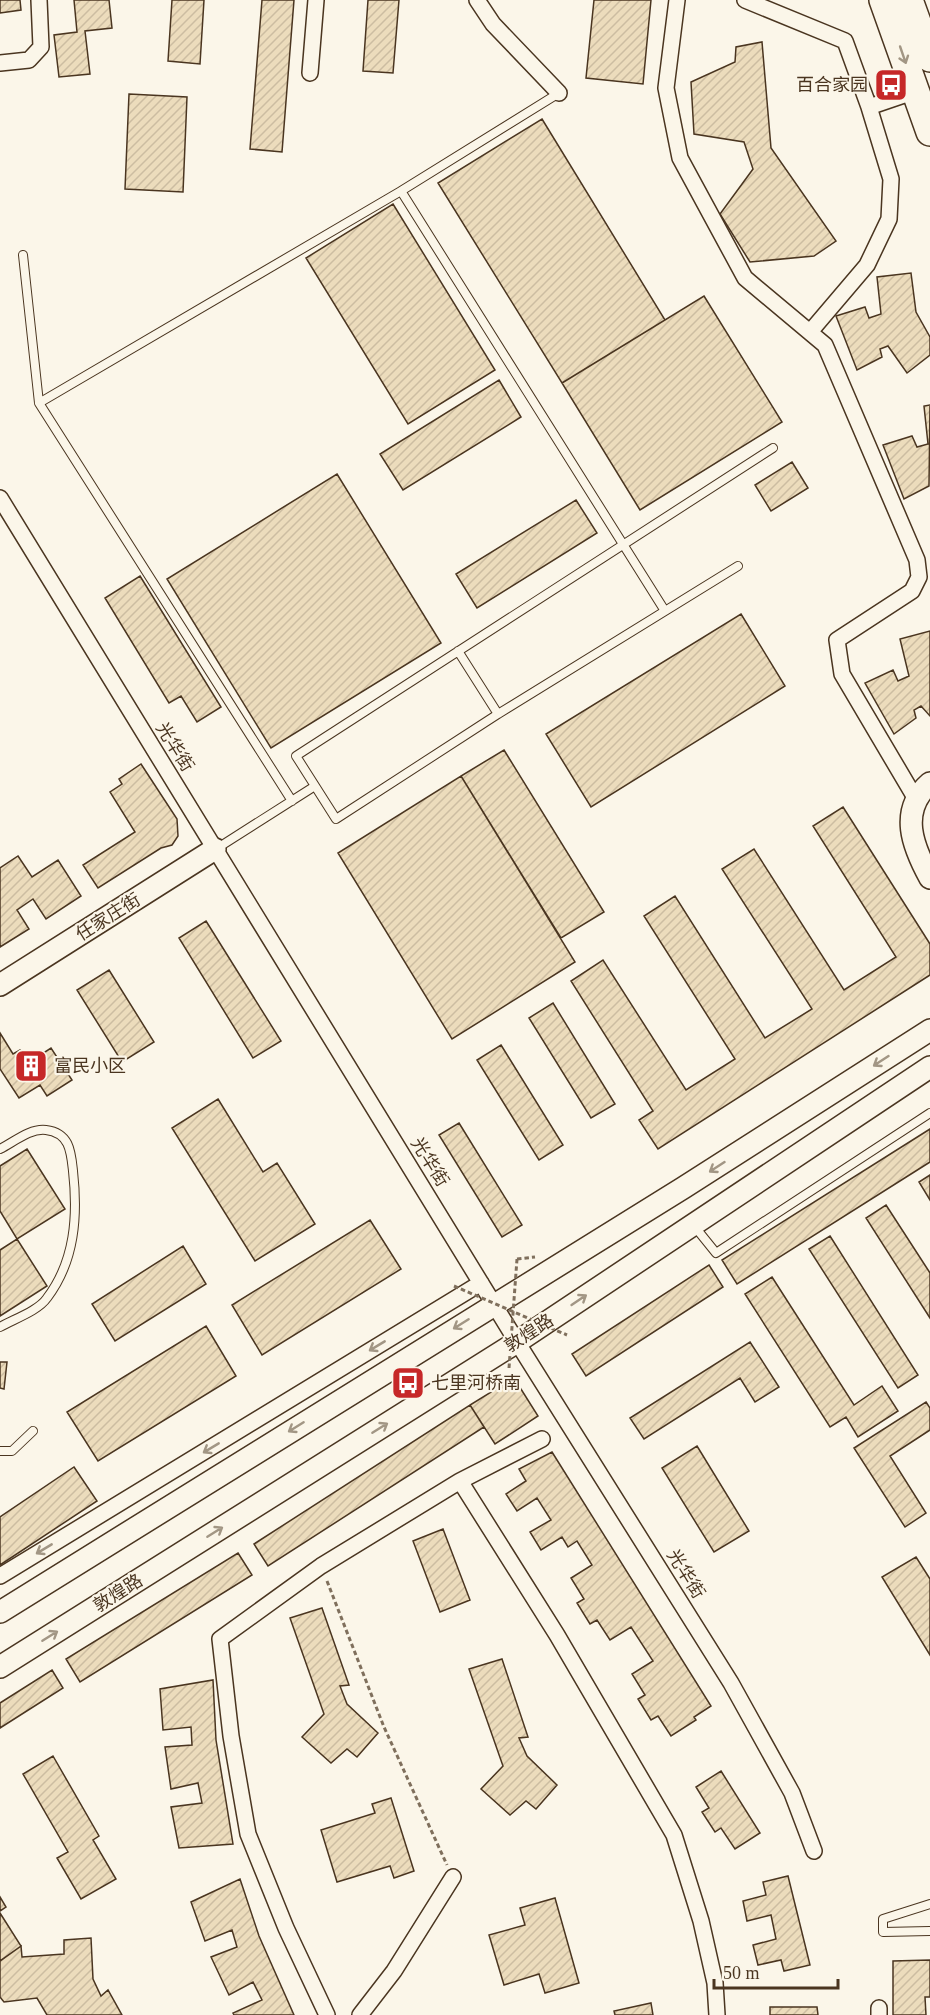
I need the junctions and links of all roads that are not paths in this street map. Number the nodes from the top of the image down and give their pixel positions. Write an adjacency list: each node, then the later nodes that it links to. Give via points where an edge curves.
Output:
1 (39, 0): 9 (street, via 41,47 29,60)
2 (316, 0): 10 (street)
3 (477, 0): 12 (street, via 493,24)
4 (677, 0): 17 (street, via 666,88 680,158 745,278)
5 (746, 0): 13 (street, via 845,41)
6 (884, 0): 11 (highway, one-way to 11)
7 (909, 0): 8 (highway)
8 (930, 58)
9 (0, 63)
10 (310, 73)
11 (915, 91): 13 (street); 14 (highway)
12 (559, 93): 15 (lane)
13 (869, 106): 17 (street, via 891,179 889,219 867,266)
14 (930, 132)
15 (401, 191): 18 (lane); 21 (lane)
16 (23, 255): 18 (lane)
17 (810, 332): 29 (street, via 825,345 917,560 919,577 912,591 837,640 843,674)
18 (39, 403): 28 (lane)
19 (772, 448): 21 (lane)
20 (0, 498): 30 (street, 光华街)
21 (623, 544): 23 (lane); 24 (lane)
22 (738, 566): 23 (lane)
23 (665, 611): 25 (lane)
24 (458, 651): 25 (lane); 27 (lane, via 296,756)
25 (498, 714): 27 (lane, via 336,819)
26 (930, 783): 29 (main road)
27 (315, 786): 28 (lane)
28 (292, 801): 30 (lane)
29 (917, 801): 31 (main road, via 910,837)
30 (215, 849): 32 (main road, 任家庄街); 38 (street, 光华街)
31 (930, 878)
32 (0, 986)
33 (930, 1030): 39 (main road, one-way to 39)
34 (930, 1067): 37 (main road, 敦煌路)
35 (930, 1113): 37 (lane, via 716,1253)
36 (0, 1149): 40 (lane, via 39,1130 64,1138 73,1152 76,1208 68,1256 45,1301)
37 (694, 1224): 41 (main road, 敦煌路, one-way to 37)
38 (481, 1283): 39 (street, 光华街); 46 (street, one-way to 46)
39 (504, 1308): 41 (street, 光华街); 47 (main road, one-way to 47)
40 (0, 1327)
41 (517, 1342): 48 (main road, 敦煌路, one-way to 41); 49 (street, 光华街, via 731,1683 792,1793)
42 (33, 1431): 44 (lane, via 12,1450)
43 (542, 1439): 45 (street)
44 (0, 1452)
45 (460, 1480): 53 (street, via 321,1566 220,1639 248,1834); 55 (street, via 674,1835 701,1921 715,1983)
46 (0, 1576)
47 (0, 1612)
48 (0, 1667)
49 (814, 1851)
50 (453, 1877): 54 (street, via 394,1971)
51 (930, 1904): 52 (lane, via 883,1919 883,1932)
52 (930, 1931)
53 (327, 2015)
54 (360, 2015)
55 (717, 2015)

